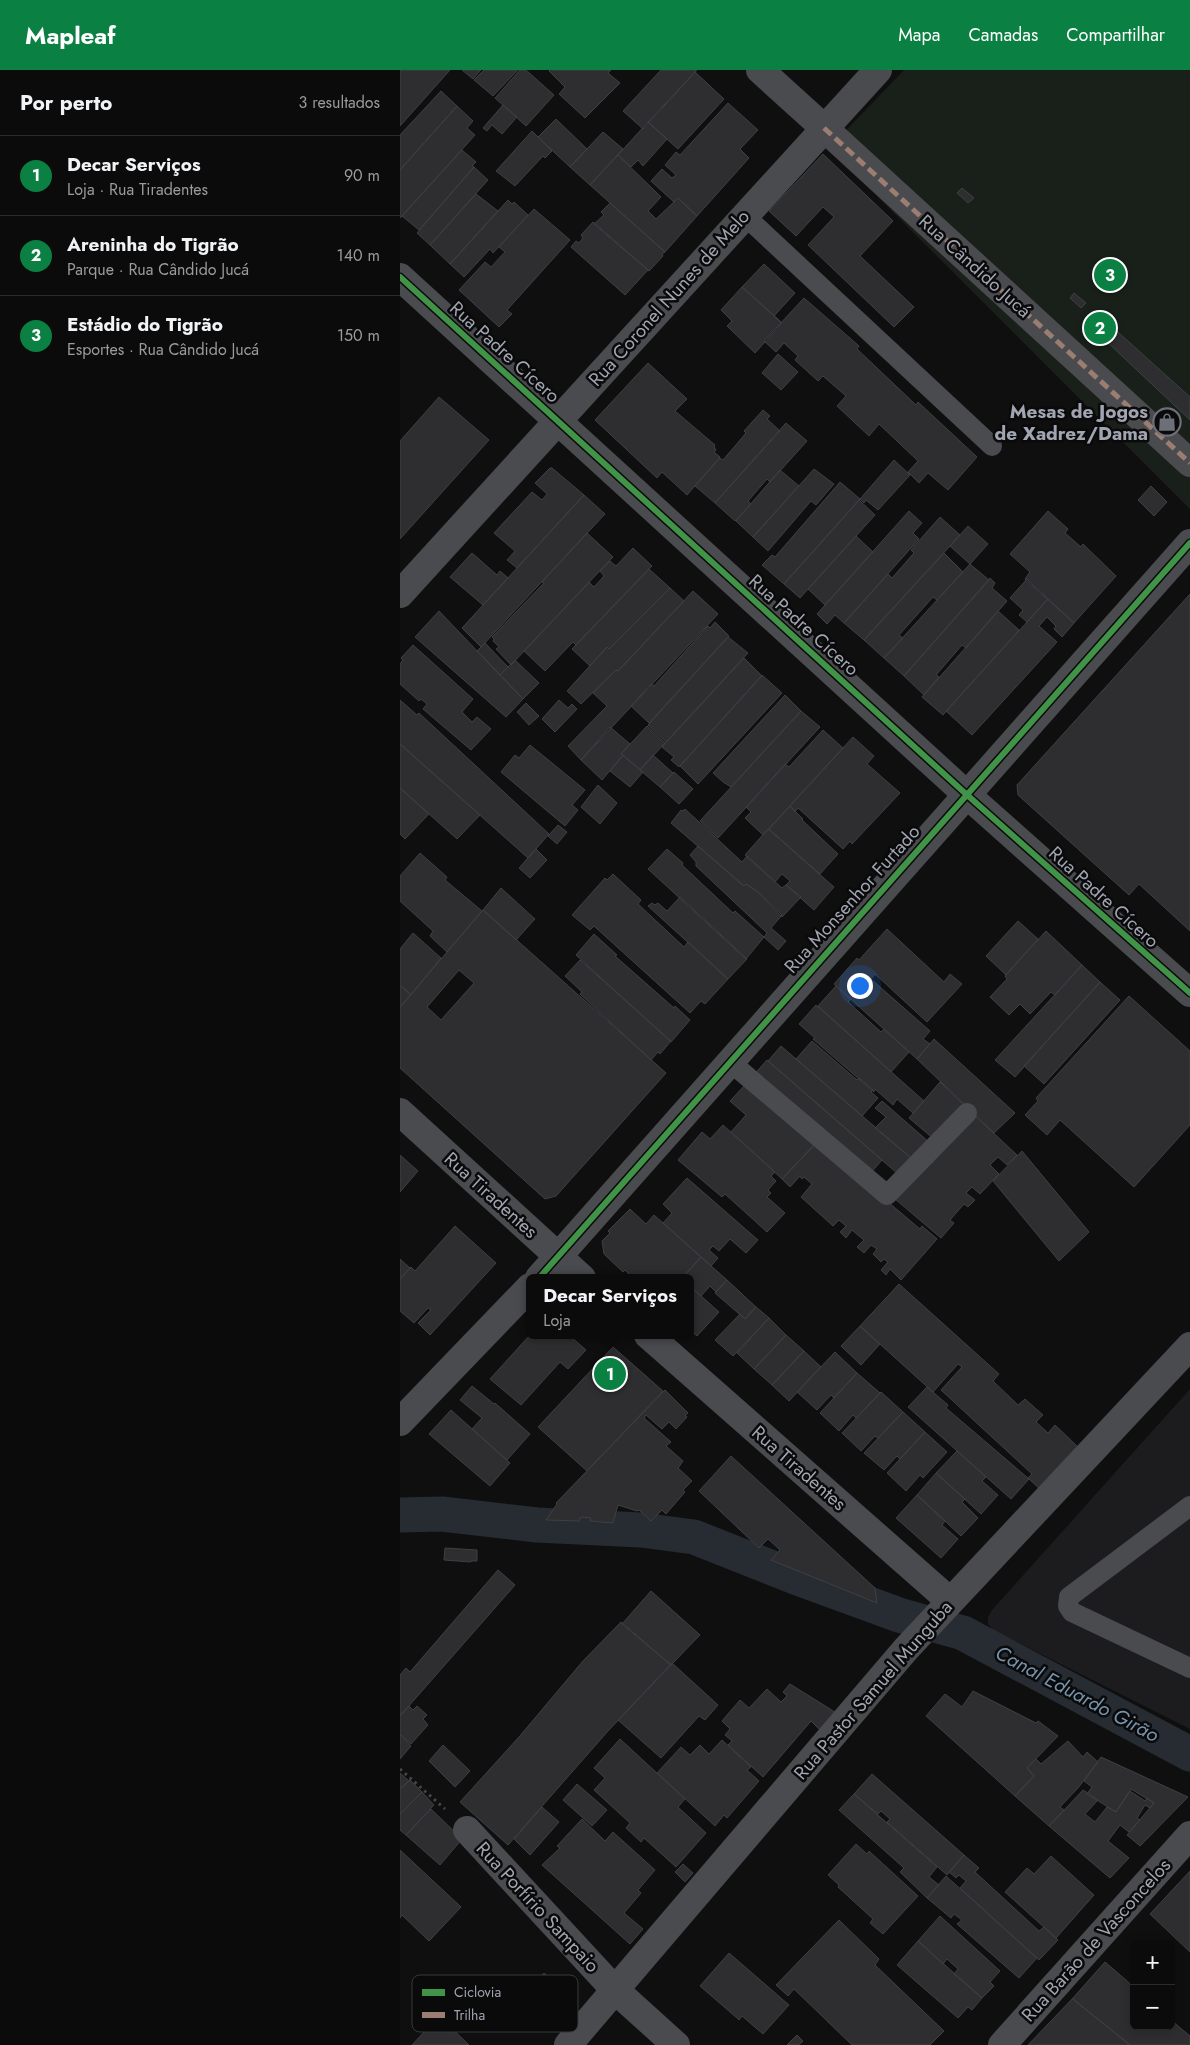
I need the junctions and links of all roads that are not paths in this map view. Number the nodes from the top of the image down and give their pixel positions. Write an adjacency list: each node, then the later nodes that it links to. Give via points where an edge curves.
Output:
1 (760, 70): 3 (street, Rua Cândido Jucá)
2 (878, 70): 3 (street, Rua Coronel Nunes de Melo)
3 (824, 128): 4 (street, Rua Coronel Nunes de Melo); 8 (street, Rua Cândido Jucá)
4 (744, 215): 6 (street, Rua Coronel Nunes de Melo); 7 (lane)
5 (400, 277): 6 (street, Rua Padre Cícero)
6 (559, 420): 10 (street, Rua Coronel Nunes de Melo); 11 (street, Rua Padre Cícero)
7 (992, 446)
8 (1190, 463)
9 (1190, 543): 11 (street, Rua Monsenhor Furtado)
10 (400, 594)
11 (966, 794): 12 (street, Rua Padre Cícero); 13 (street, Rua Monsenhor Furtado)
12 (1190, 993)
13 (729, 1061): 15 (lane, via 887,1195); 16 (street, Rua Monsenhor Furtado)
14 (400, 1112): 16 (street, Rua Tiradentes)
15 (967, 1114)
16 (559, 1257): 17 (street, Rua Monsenhor Furtado); 18 (street, Rua Tiradentes)
17 (543, 1274)
18 (578, 1274)
19 (526, 1291): 22 (street)
20 (652, 1339): 24 (street, Rua Tiradentes)
21 (1190, 1346): 24 (street, Rua Pastor Samuel Munguba)
22 (400, 1422)
23 (1190, 1506): 25 (lane, via 1069,1597 1068,1606 1072,1612)
24 (945, 1607): 28 (street, Rua Pastor Samuel Munguba)
25 (1190, 1668)
26 (467, 1830): 28 (street, Rua Porfírio Sampaio)
27 (1190, 1835): 31 (street, Rua Barão de Vasconcelos)
28 (614, 1990): 29 (street, Rua Pastor Samuel Munguba); 30 (street, Rua Porfírio Sampaio)
29 (568, 2045)
30 (676, 2045)
31 (1002, 2045)

